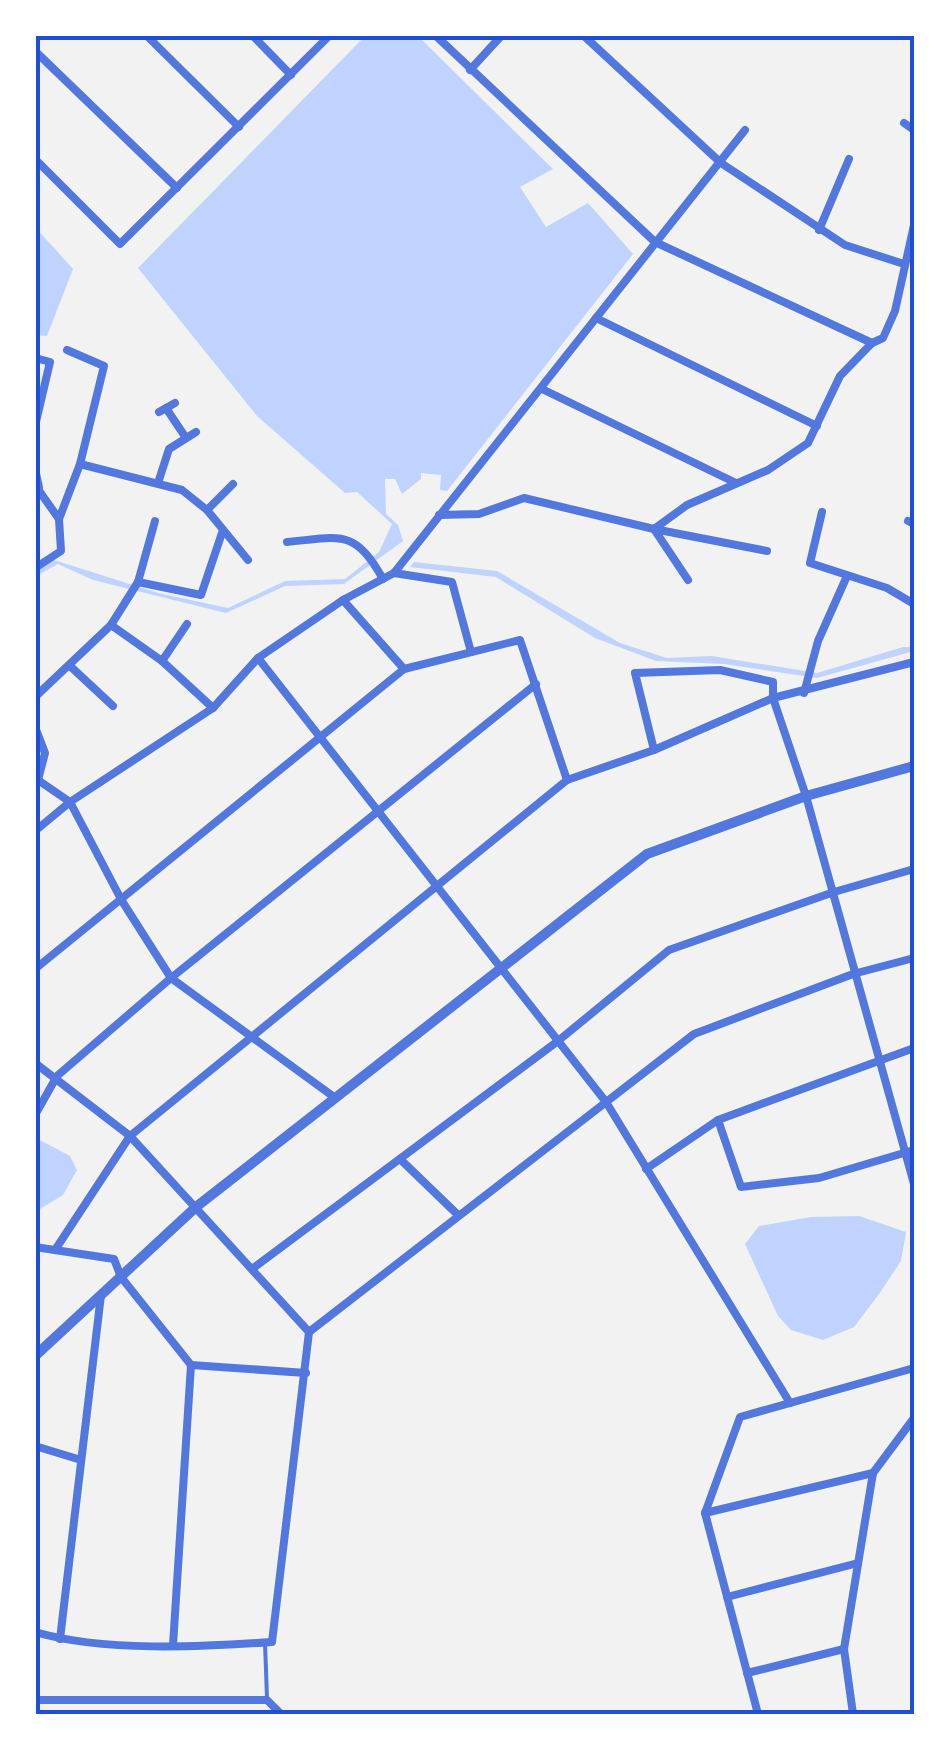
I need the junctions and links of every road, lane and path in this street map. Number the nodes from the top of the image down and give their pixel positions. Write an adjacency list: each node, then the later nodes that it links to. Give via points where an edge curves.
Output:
1 (146, 35): 11 (street)
2 (252, 35): 9 (street)
3 (330, 35): 9 (street)
4 (435, 35): 8 (street)
5 (502, 35): 8 (street)
6 (582, 35): 16 (street)
7 (35, 51): 17 (street)
8 (470, 70): 20 (street)
9 (291, 75): 11 (street)
10 (904, 123): 13 (street)
11 (239, 127): 17 (street)
12 (745, 130): 16 (street)
13 (914, 130)
14 (35, 159): 17 (street, via 120,244)
15 (848, 159): 19 (street)
16 (721, 163): 19 (street); 20 (street)
17 (177, 188)
18 (914, 225): 21 (street)
19 (819, 230): 21 (street)
20 (655, 242): 24 (street); 25 (street)
21 (904, 264): 22 (street)
22 (901, 281): 23 (street); 25 (street, via 883,338)
23 (914, 281)
24 (596, 318): 28 (street); 31 (street)
25 (872, 343): 31 (street, via 840,376)
26 (67, 350): 34 (street, via 104,366)
27 (39, 359): 30 (street, via 50,362)
28 (542, 388): 37 (street); 42 (street)
29 (175, 403): 33 (street, via 162,410)
30 (35, 426)
31 (818, 426): 37 (street, via 808,443)
32 (196, 432): 33 (street)
33 (186, 438): 36 (street, via 169,449)
34 (80, 464): 36 (street); 43 (street)
35 (35, 469): 39 (street)
36 (158, 483): 40 (street, via 182,490)
37 (736, 483): 45 (street)
38 (233, 484): 40 (street)
39 (37, 486): 43 (street)
40 (206, 510): 46 (street)
41 (822, 512): 52 (street, via 810,562)
42 (440, 516): 45 (street, via 479,514 524,498); 51 (street)
43 (59, 519): 50 (street, via 61,551)
44 (154, 521): 55 (street)
45 (654, 529): 48 (street); 54 (street)
46 (223, 530): 49 (street); 55 (street, via 201,595)
47 (287, 542): 53 (street, via 342,537 367,550)
48 (767, 551)
49 (248, 560)
50 (35, 568)
51 (394, 572): 53 (street); 60 (street, via 452,582)
52 (847, 576): 57 (street); 67 (street)
53 (384, 580): 56 (street)
54 (688, 580)
55 (138, 582): 59 (street)
56 (343, 600): 61 (street); 65 (street)
57 (914, 604)
58 (186, 624): 62 (street)
59 (111, 626): 62 (street); 64 (street)
60 (471, 652): 65 (street); 66 (street, via 520,640)
61 (258, 658): 71 (street); 73 (street)
62 (162, 662): 71 (street)
63 (914, 662): 67 (street)
64 (69, 665): 68 (street); 70 (street)
65 (404, 670): 73 (street)
66 (536, 684): 77 (street); 80 (street)
67 (804, 693): 69 (street)
68 (35, 697)
69 (773, 698): 74 (street); 74 (street, via 772,682 720,670 635,673); 78 (street)
70 (113, 706)
71 (213, 708): 79 (street)
72 (35, 727): 76 (street, via 45,753)
73 (321, 736): 80 (street); 85 (street)
74 (654, 750): 77 (street)
75 (914, 766): 78 (street)
76 (37, 779): 79 (street)
77 (567, 780): 83 (street)
78 (806, 796): 84 (street); 87 (street, via 646,854)
79 (70, 802): 81 (street); 85 (street)
80 (378, 811): 83 (street); 90 (street)
81 (35, 831)
82 (914, 870): 84 (street)
83 (439, 886): 87 (street); 91 (street)
84 (834, 892): 89 (street); 92 (street, via 669,950)
85 (122, 901): 88 (street); 90 (street)
86 (914, 958): 89 (street)
87 (503, 967): 92 (street); 97 (street)
88 (35, 969)
89 (853, 974): 94 (street); 98 (street, via 694,1034)
90 (171, 978): 91 (street); 96 (street)
91 (254, 1038): 97 (street); 101 (street)
92 (558, 1041): 98 (street); 103 (street)
93 (914, 1048): 94 (street)
94 (877, 1058): 100 (street); 102 (street)
95 (35, 1063): 96 (street)
96 (56, 1076): 99 (street); 101 (street)
97 (334, 1096): 106 (street)
98 (606, 1102): 104 (street); 107 (street)
99 (35, 1115)
100 (718, 1120): 102 (street, via 741,1186 819,1178); 104 (street)
101 (130, 1136): 106 (street); 109 (street)
102 (910, 1150): 105 (street)
103 (400, 1159): 107 (street); 110 (street)
104 (646, 1168): 118 (street)
105 (914, 1184)
106 (196, 1207): 110 (street); 111 (street)
107 (458, 1216): 113 (street)
108 (35, 1247): 109 (street)
109 (56, 1250): 111 (street, via 114,1259)
110 (252, 1269): 113 (street)
111 (121, 1277): 112 (street); 115 (street)
112 (101, 1295): 114 (street); 121 (street)
113 (308, 1332): 117 (street)
114 (36, 1353)
115 (191, 1365): 117 (street); 129 (street)
116 (914, 1368): 118 (street)
117 (306, 1373): 128 (street, via 272,1642)
118 (790, 1403): 123 (street, via 740,1417)
119 (914, 1418): 122 (street)
120 (35, 1446): 121 (street)
121 (82, 1460): 127 (street)
122 (873, 1473): 123 (street); 124 (street)
123 (705, 1513): 125 (street)
124 (858, 1563): 125 (street); 130 (street)
125 (727, 1597): 131 (street)
126 (35, 1632): 127 (street)
127 (60, 1639): 129 (street)
128 (265, 1643): 129 (street); 133 (lane)
129 (172, 1644)
130 (844, 1650): 131 (street); 140 (street)
131 (747, 1673): 139 (street)
132 (35, 1700): 135 (street)
133 (267, 1700): 134 (street); 138 (street)
134 (203, 1701): 135 (street); 137 (street)
135 (117, 1702): 136 (street)
136 (116, 1714)
137 (202, 1714)
138 (280, 1714)
139 (758, 1714)
140 (853, 1714)

